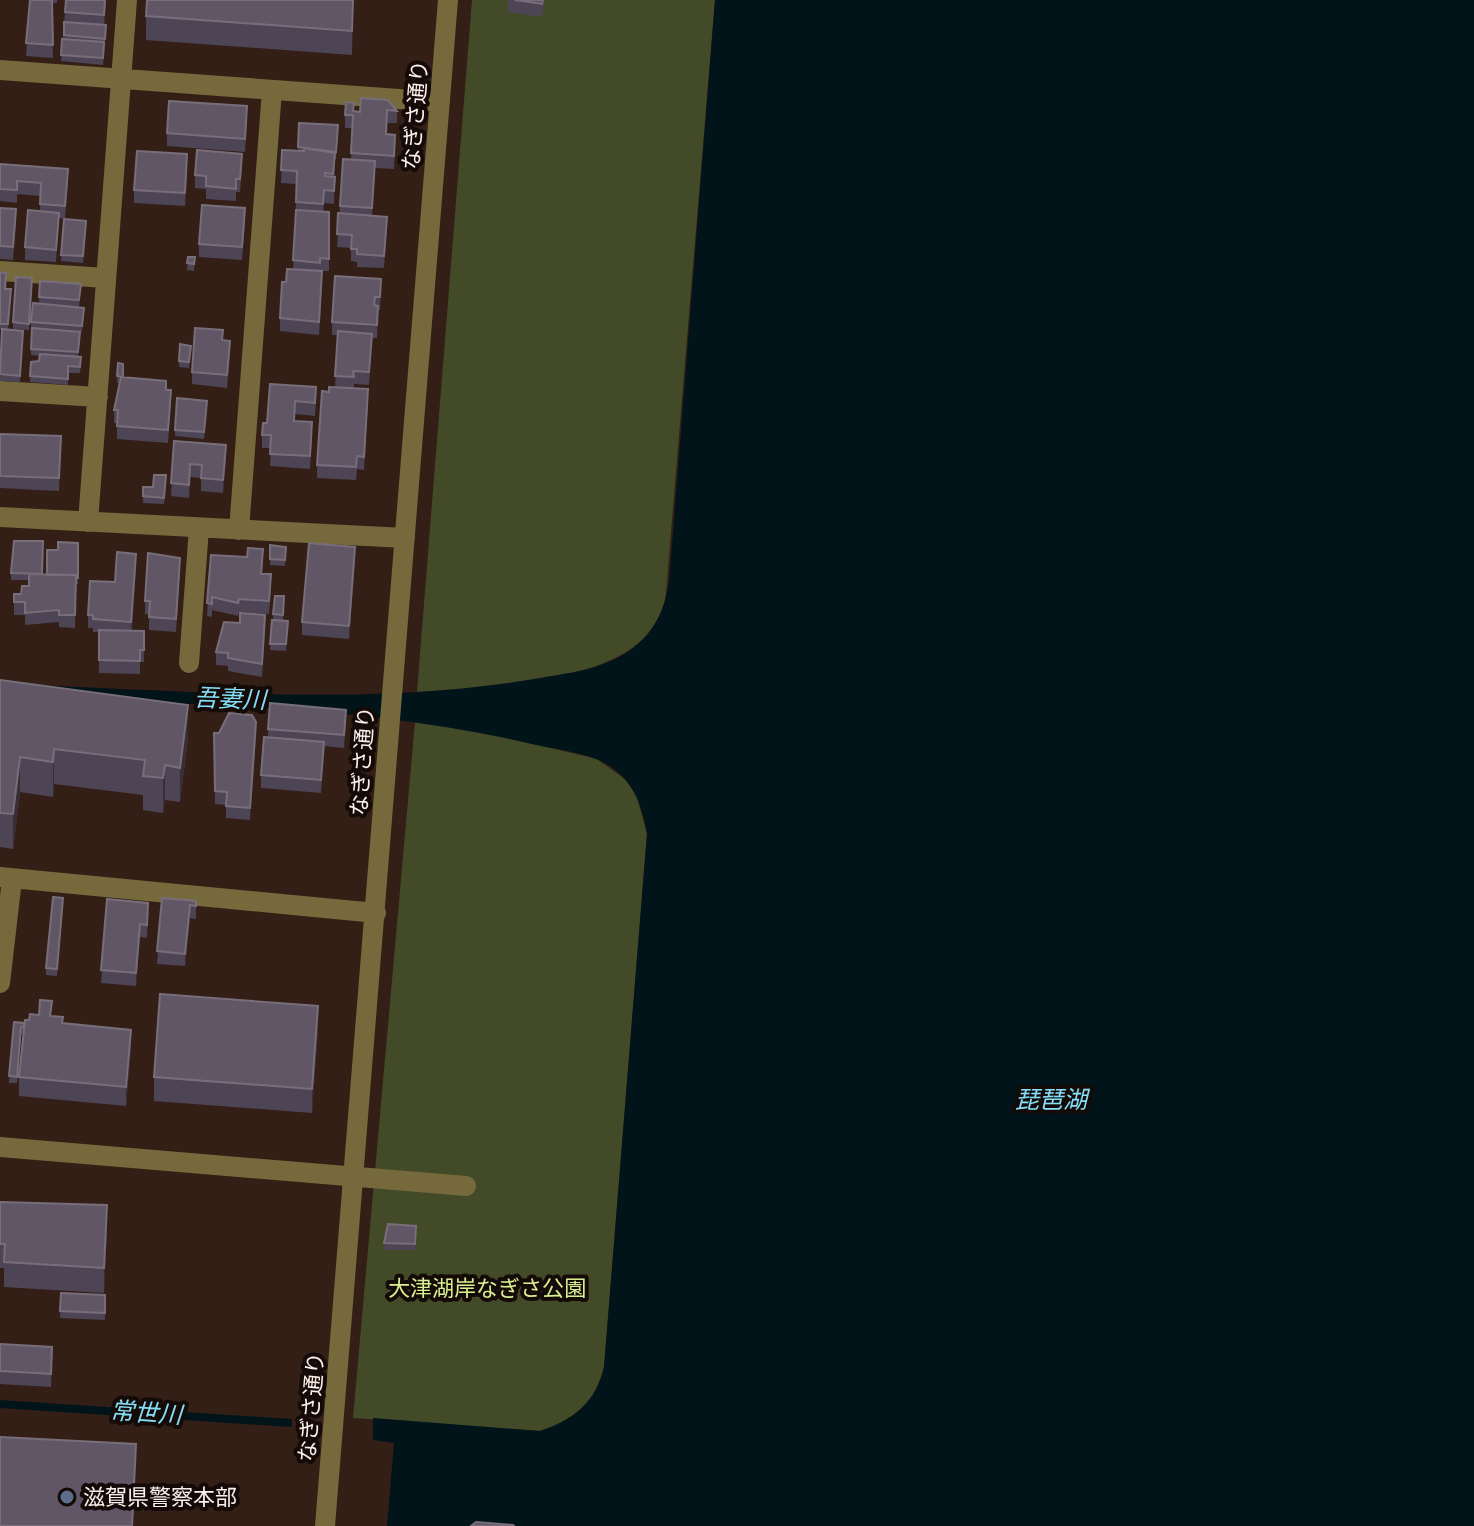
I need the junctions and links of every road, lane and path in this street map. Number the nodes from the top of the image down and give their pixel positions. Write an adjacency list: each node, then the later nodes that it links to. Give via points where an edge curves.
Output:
1 (127, 0): 4 (street)
2 (448, 0): 6 (street, なぎさ通り)
3 (0, 70): 4 (street)
4 (121, 79): 5 (street); 8 (street)
5 (272, 90): 6 (street); 14 (street)
6 (440, 102): 15 (street, なぎさ通り)
7 (0, 271): 8 (street)
8 (106, 278): 10 (street)
9 (0, 391): 10 (street)
10 (98, 397): 12 (street)
11 (0, 517): 12 (street)
12 (88, 522): 13 (street)
13 (199, 528): 14 (street); 16 (street)
14 (239, 530): 15 (street)
15 (405, 538): 18 (street, なぎさ通り)
16 (189, 663)
17 (6, 878): 18 (street); 19 (street)
18 (376, 913): 21 (street, なぎさ通り)
19 (0, 983)
20 (0, 1147): 21 (street)
21 (354, 1177): 22 (street); 23 (street, なぎさ通り)
22 (466, 1186)
23 (325, 1526)

